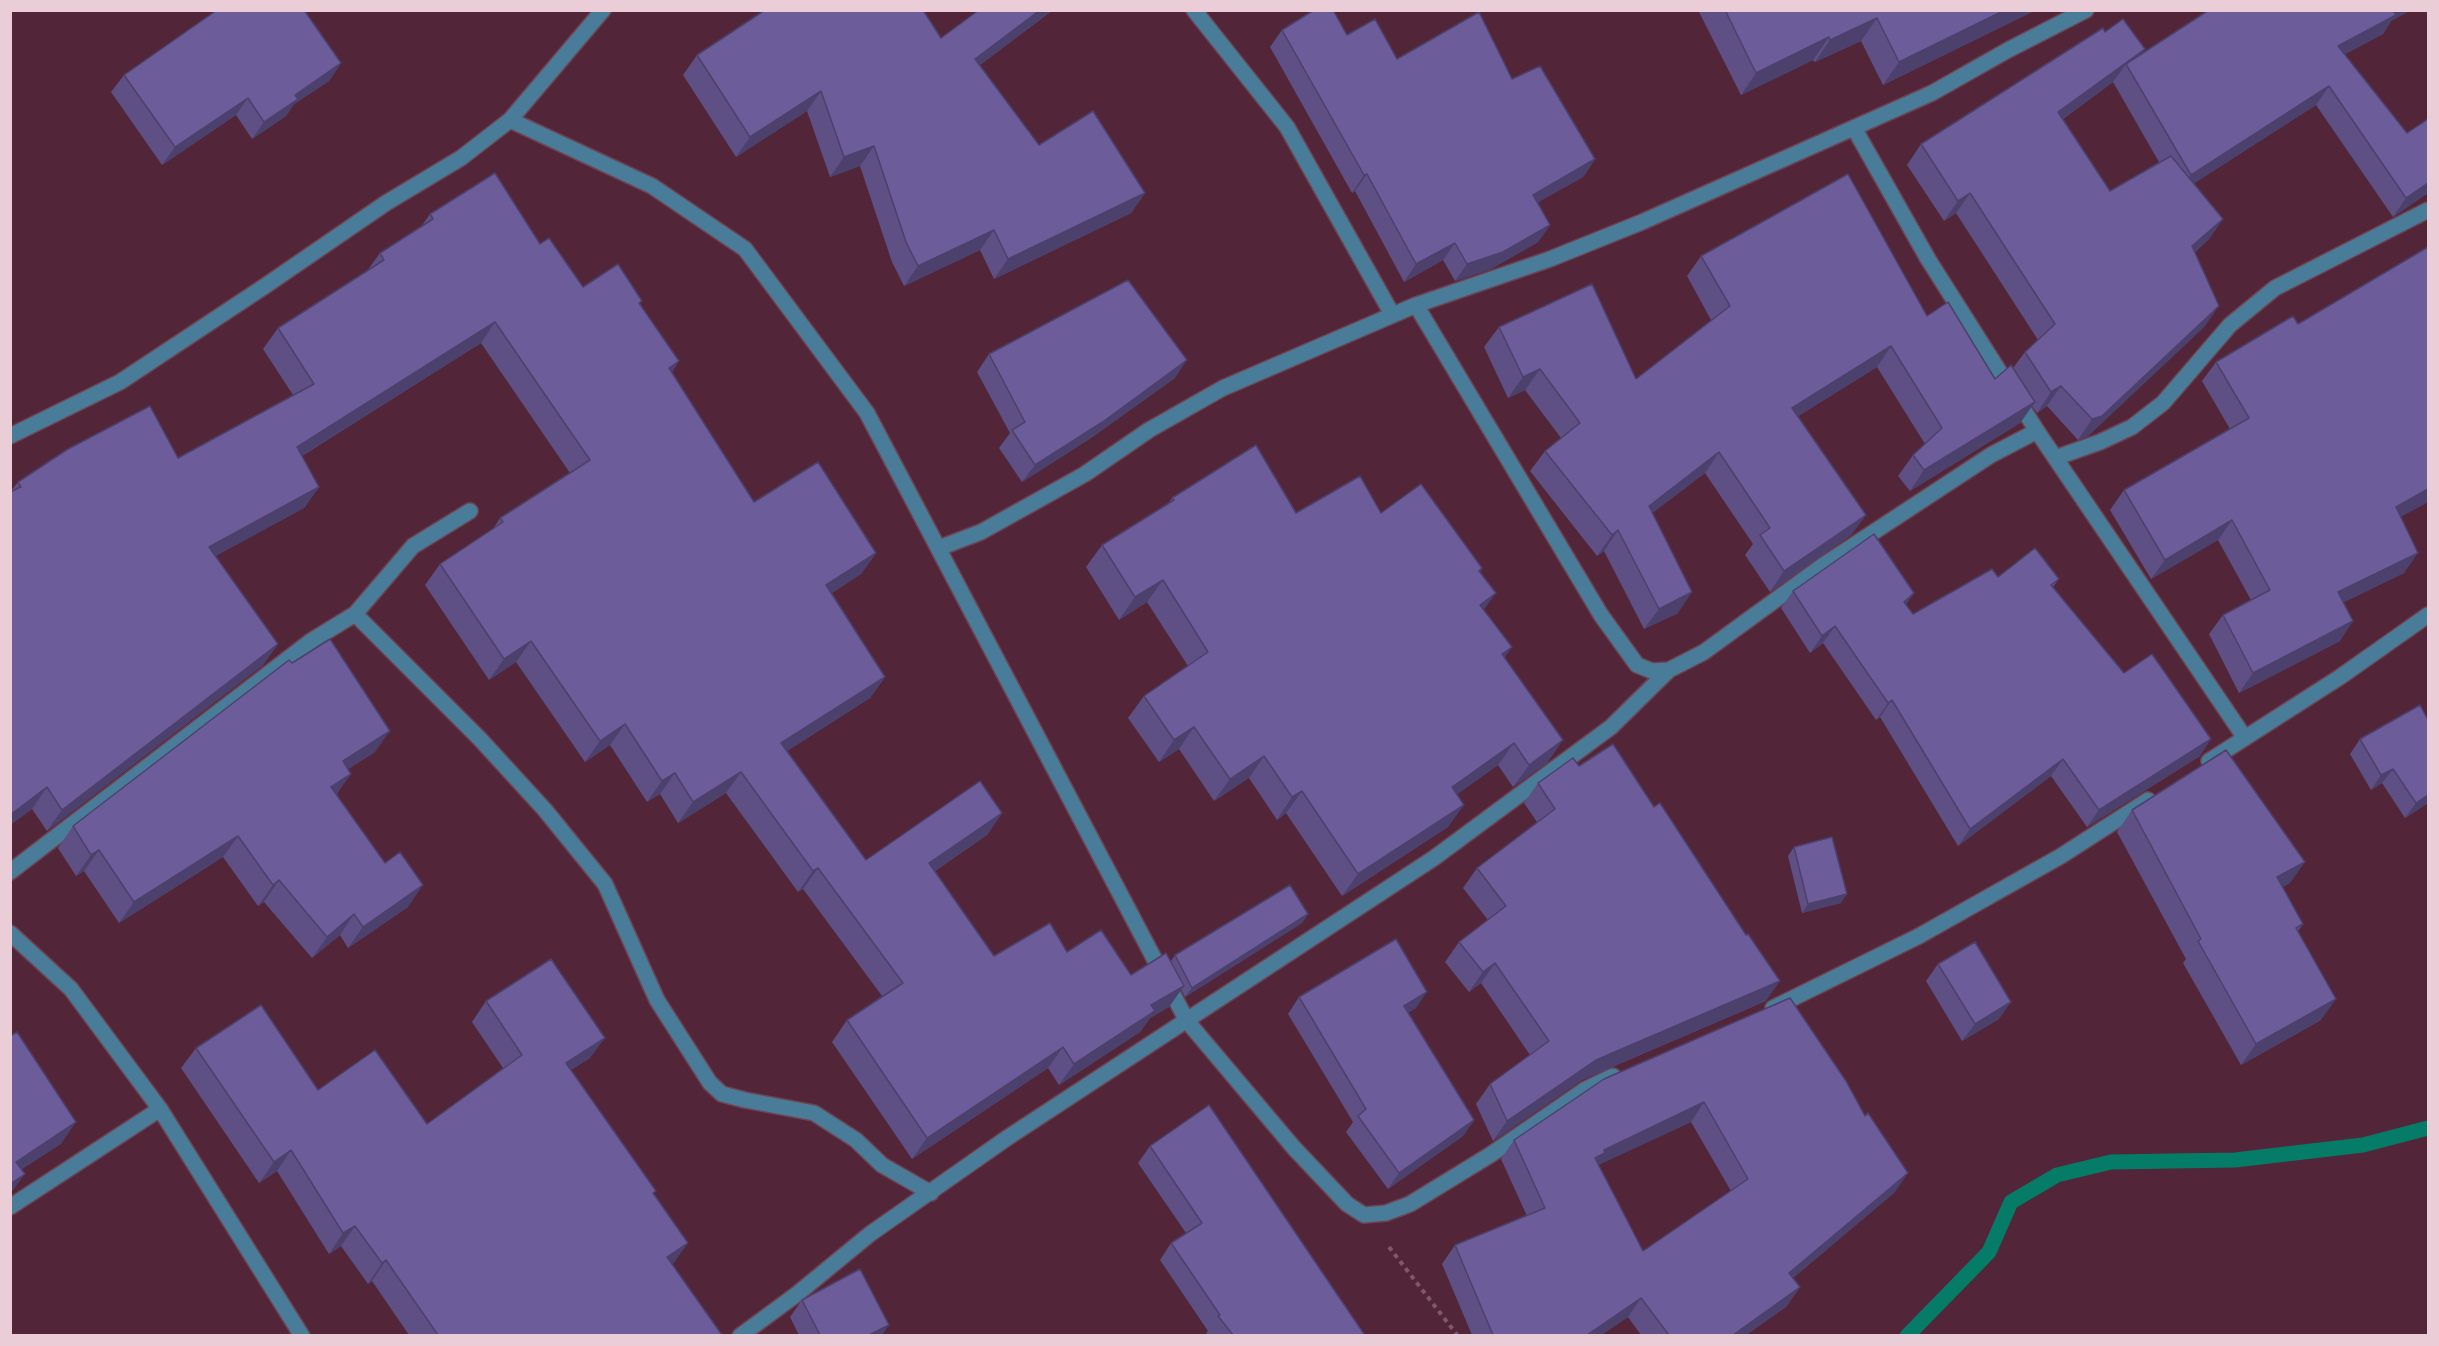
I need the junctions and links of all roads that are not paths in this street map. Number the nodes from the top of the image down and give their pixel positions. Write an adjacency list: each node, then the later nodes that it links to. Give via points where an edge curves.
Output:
1 (603, 10): 4 (street)
2 (1194, 10): 8 (street, via 1287,127)
3 (2086, 10): 5 (street, via 1932,93)
4 (510, 120): 10 (street, via 461,158 386,203 120,382); 13 (street, via 652,186 745,249 867,413)
5 (1854, 128): 7 (street, via 1550,260); 9 (street, via 1928,259)
6 (2428, 210): 11 (street, via 2275,288 2230,325 2163,403 2132,427)
7 (1416, 305): 8 (street); 16 (street, via 1601,615 1638,665 1652,671)
8 (1392, 314): 13 (street, via 1223,388 1149,430 1085,474 981,532)
9 (2037, 431): 11 (street); 16 (street, via 1991,455 1822,566 1704,652)
10 (10, 436)
11 (2055, 458): 17 (street)
12 (471, 511): 14 (street, via 413,546)
13 (939, 548): 23 (street)
14 (355, 614): 20 (street, via 311,641); 26 (street, via 480,739 605,884 657,1000 710,1083 722,1094 814,1113 856,1140 882,1165)
15 (2428, 615): 17 (street)
16 (1670, 670): 23 (street, via 1611,727 1443,851)
17 (2245, 738): 18 (street)
18 (2199, 768)
19 (2160, 793): 22 (street, via 2061,856 1919,936)
20 (10, 872)
21 (10, 933): 25 (street, via 71,989)
22 (1755, 1017)
23 (1188, 1021): 24 (street, via 1294,1148 1347,1204 1364,1215 1386,1213 1432,1192 1586,1089); 26 (street, via 1006,1138)
24 (1630, 1069)
25 (160, 1109): 27 (street); 28 (street)
26 (931, 1192): 29 (street)
27 (10, 1207)
28 (303, 1335)
29 (740, 1335)

